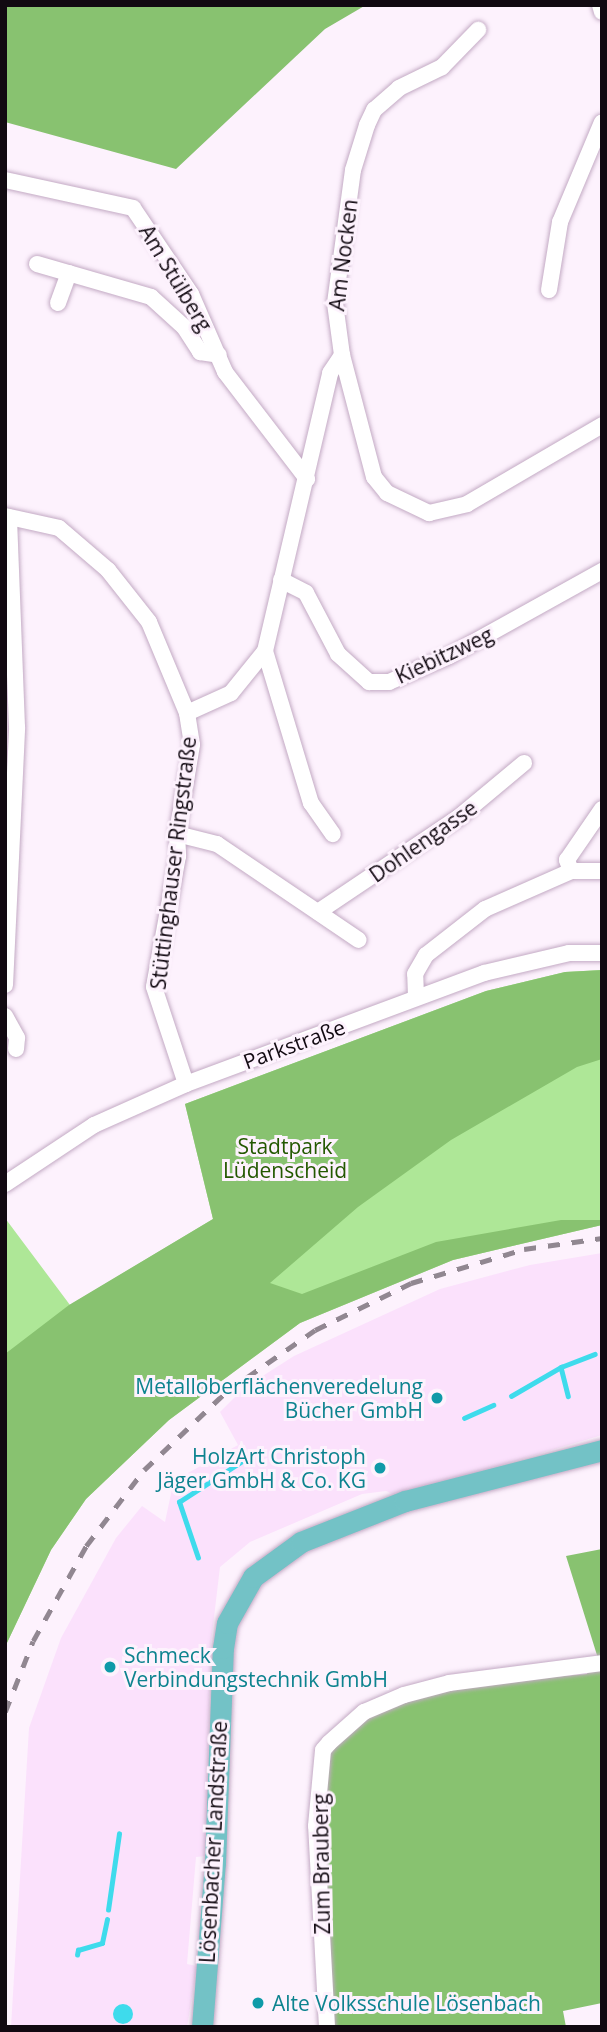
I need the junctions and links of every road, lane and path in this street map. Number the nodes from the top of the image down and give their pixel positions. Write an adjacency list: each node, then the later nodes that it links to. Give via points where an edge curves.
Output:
1 (600, 5): 2 (street)
2 (602, 12)
3 (478, 30): 11 (street, Am Nocken, via 442,67 399,88 374,110 367,125 353,170 335,303)
4 (602, 121): 8 (street, via 560,222)
5 (5, 180): 10 (street, Am Stülberg, via 133,208 191,294)
6 (37, 264): 7 (street)
7 (69, 274): 9 (street); 10 (street, via 151,297 184,327 200,352)
8 (550, 290)
9 (58, 303)
10 (219, 355): 13 (street, Am Stülberg, via 225,372)
11 (342, 355): 12 (street, Am Nocken, via 374,477 387,493 429,513 467,504); 13 (street, via 330,373)
12 (602, 425)
13 (307, 480): 16 (street)
14 (7, 517): 18 (street, Stüttinghauser Ringstraße, via 59,528 108,570 149,622); 28 (street, via 17,753)
15 (602, 571): 16 (street, Kiebitzweg, via 449,656 389,682 369,682 338,654 306,593)
16 (281, 580): 17 (street)
17 (265, 651): 18 (street, via 231,693); 22 (street, via 311,803)
18 (187, 713): 21 (street, Stüttinghauser Ringstraße, via 192,746)
19 (524, 763): 25 (street, Dohlengasse, via 458,818)
20 (602, 809): 24 (street, via 567,860)
21 (177, 834): 25 (street, via 217,844); 32 (street, Stüttinghauser Ringstraße, via 178,856 154,987)
22 (333, 834)
23 (602, 870): 24 (street)
24 (571, 871): 29 (street, via 485,909 435,947 415,974)
25 (318, 912): 26 (street)
26 (359, 940)
27 (602, 953): 29 (street, Parkstraße, via 569,953 524,962)
28 (5, 985)
29 (416, 997): 32 (street, Parkstraße)
30 (5, 1016): 31 (street, via 17,1038)
31 (16, 1049)
32 (186, 1084): 33 (street, Parkstraße, via 94,1125)
33 (5, 1184)
34 (602, 1450): 36 (main road, Lösenbacher Landstraße, via 405,1501 301,1542 253,1577 228,1623 223,1648 215,1863)
35 (602, 1663): 37 (street, Zum Brauberg, via 432,1687 364,1712 334,1736 323,1751 316,1826)
36 (202, 2027)
37 (327, 2027)

